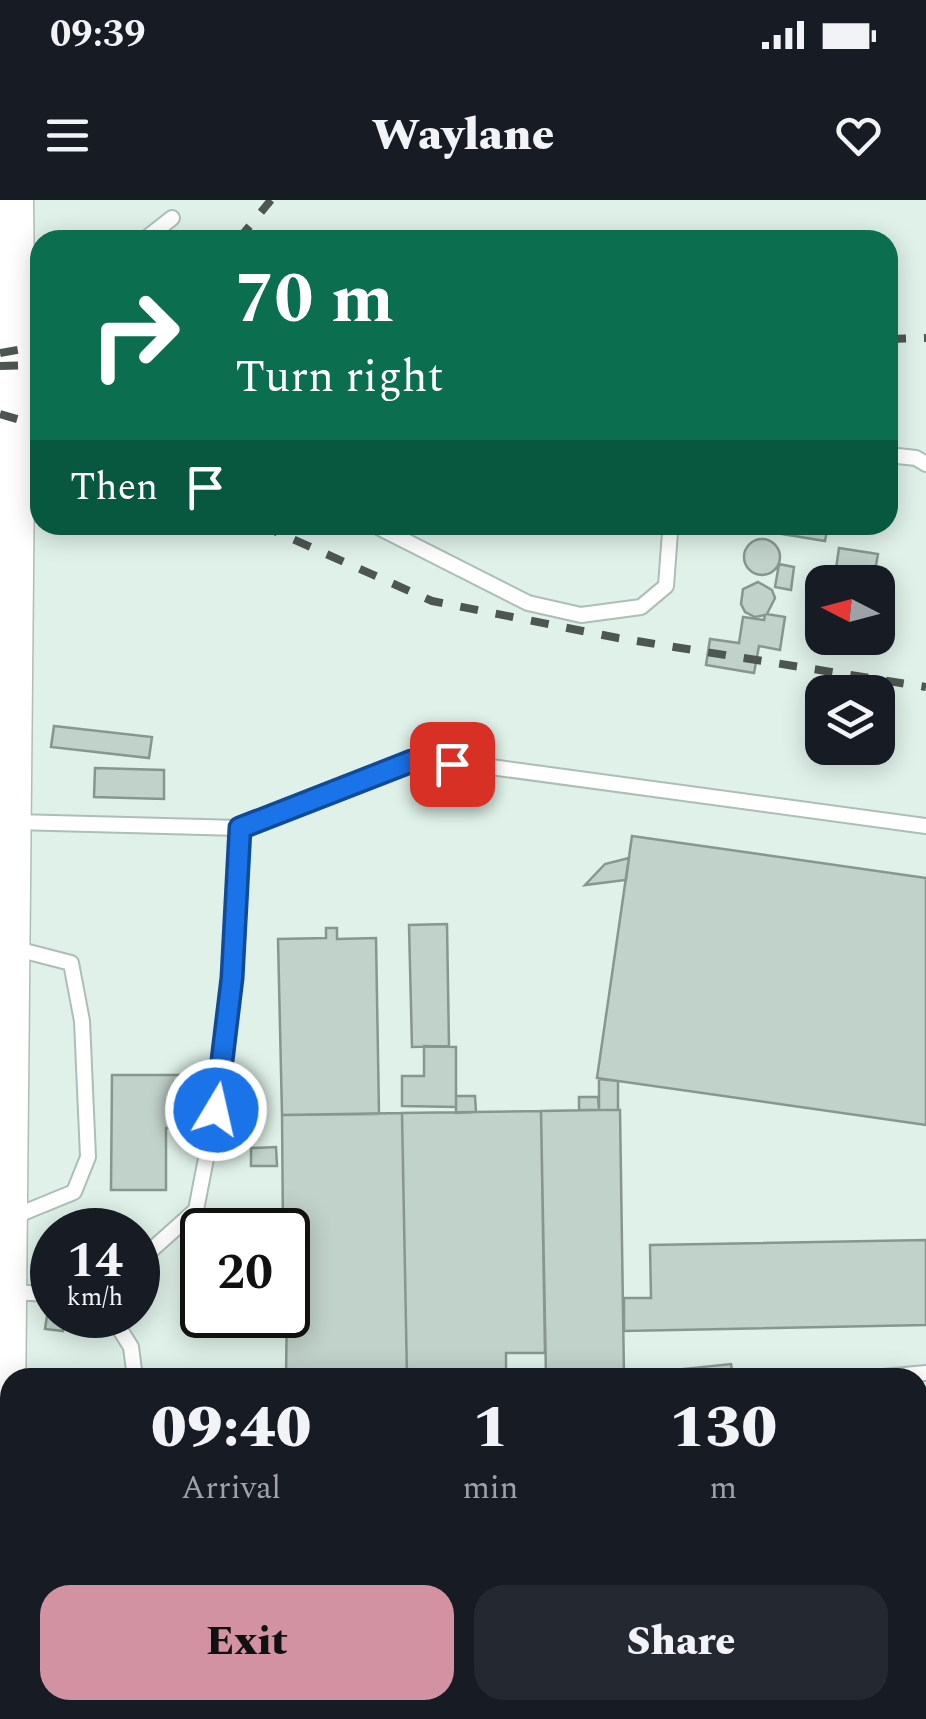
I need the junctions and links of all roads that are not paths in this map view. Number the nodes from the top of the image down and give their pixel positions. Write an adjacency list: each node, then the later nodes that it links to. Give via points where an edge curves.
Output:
1 (14, 200): 4 (main road)
2 (172, 218): 3 (lane)
3 (157, 230)
4 (17, 288): 5 (main road)
5 (28, 399): 10 (main road)
6 (898, 456): 7 (lane)
7 (926, 464)
8 (394, 535): 9 (lane, via 528,603 581,615 641,607 666,586)
9 (670, 535)
10 (12, 822): 12 (lane); 13 (main road)
11 (926, 826): 12 (lane, via 412,761)
12 (240, 828): 15 (lane, via 222,1076 196,1210)
13 (11, 948): 14 (main road); 14 (lane, via 71,963 82,1021 88,1157 74,1192)
14 (8, 1219): 16 (main road)
15 (160, 1242)
16 (7, 1292): 17 (lane); 19 (main road)
17 (30, 1293)
18 (125, 1338): 20 (lane)
19 (6, 1368)
20 (134, 1368)

